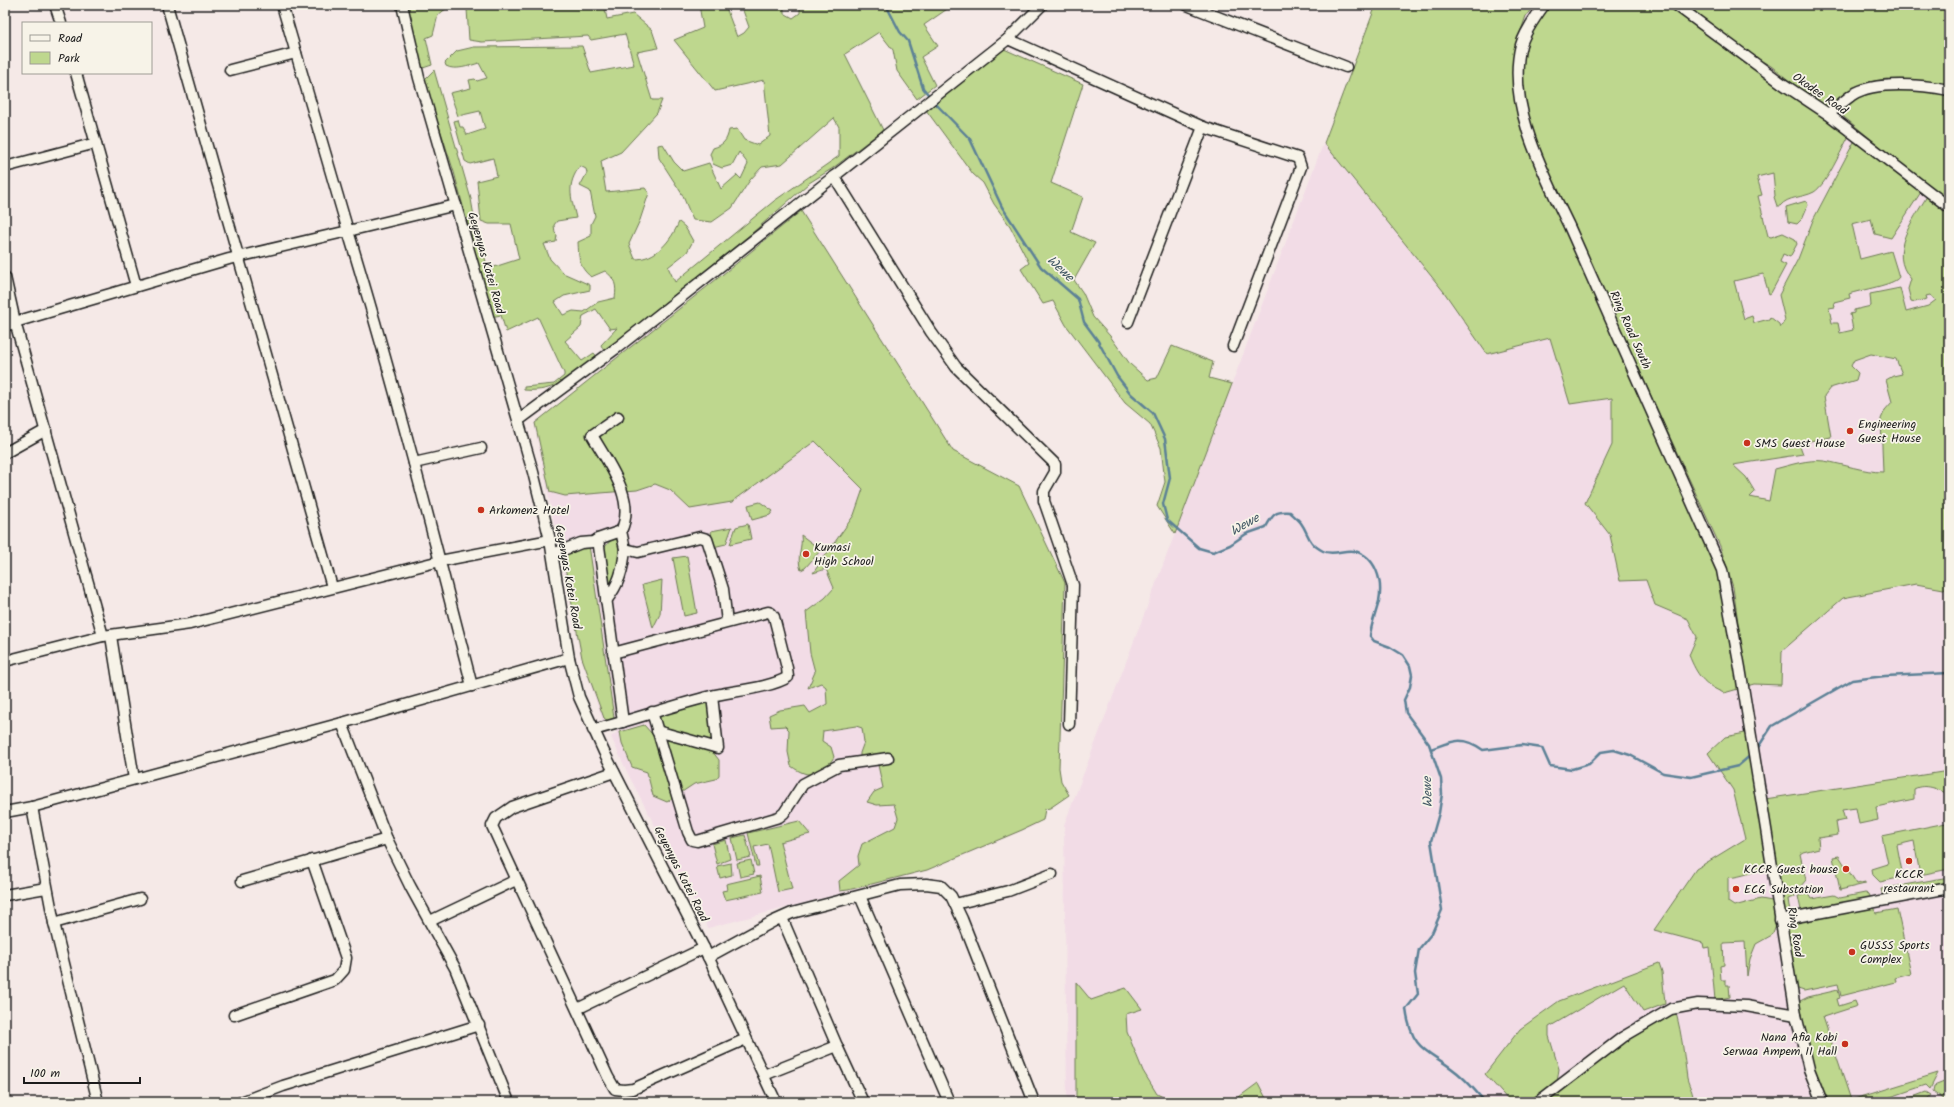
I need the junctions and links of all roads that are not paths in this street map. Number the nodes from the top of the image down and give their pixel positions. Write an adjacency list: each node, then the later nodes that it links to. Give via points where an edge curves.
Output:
1 (55, 5): 9 (street)
2 (166, 5): 24 (street)
3 (282, 5): 11 (street)
4 (402, 5): 21 (street, Geyenyas Kotei Road, via 419,78)
5 (1042, 5): 10 (street)
6 (1187, 5): 12 (street)
7 (1544, 5): 50 (street, Ring Road South, via 1522,44 1518,72 1520,99 1529,134 1546,180 1569,226 1722,570)
8 (1676, 5): 16 (street, Okodee Road)
9 (61, 22)
10 (1008, 39): 17 (street); 20 (street)
11 (296, 53): 13 (street); 23 (street)
12 (1346, 67)
13 (230, 70)
14 (76, 74): 18 (street)
15 (1949, 90): 16 (street, via 1893,86 1872,88 1853,94)
16 (1828, 114): 22 (street, Okodee Road)
17 (1203, 127): 28 (street); 30 (street, via 1298,158 1301,162)
18 (96, 143): 19 (street); 26 (street)
19 (5, 167)
20 (834, 176): 32 (street, via 618,347); 56 (street, via 931,332 956,367 1054,464 1055,472 1044,491 1044,501 1073,585)
21 (456, 205): 23 (street); 32 (street, Geyenyas Kotei Road)
22 (1949, 207)
23 (348, 231): 24 (street); 36 (street)
24 (237, 257): 26 (street); 43 (street)
25 (5, 277): 27 (street)
26 (136, 286): 27 (street)
27 (15, 322): 29 (street); 33 (street)
28 (1128, 322)
29 (5, 326)
30 (1233, 346)
31 (618, 418): 37 (street, via 592,435 622,493 627,510)
32 (519, 420): 39 (street, Geyenyas Kotei Road)
33 (46, 430): 35 (street); 46 (street)
34 (481, 448): 36 (street)
35 (5, 453)
36 (414, 463): 42 (street)
37 (621, 531): 38 (street); 40 (street)
38 (598, 539): 41 (street); 44 (street)
39 (550, 540): 41 (street, Geyenyas Kotei Road); 42 (street)
40 (624, 549): 44 (street, via 624,568); 45 (street, via 638,552 700,537 707,539 722,590)
41 (552, 554): 48 (street, Geyenyas Kotei Road)
42 (440, 561): 43 (street); 51 (street)
43 (332, 587): 46 (street, via 190,624)
44 (606, 602): 47 (street)
45 (727, 622): 47 (street); 52 (street, via 760,613 771,613 788,677)
46 (107, 636): 49 (street); 61 (street)
47 (613, 653): 54 (street)
48 (569, 658): 51 (street); 57 (street, Geyenyas Kotei Road, via 577,690)
49 (5, 661)
50 (1740, 668): 76 (street, Ring Road)
51 (472, 686): 55 (street)
52 (712, 696): 53 (street); 58 (street, via 718,748)
53 (652, 712): 54 (street); 58 (street)
54 (622, 722): 57 (street)
55 (342, 723): 61 (street); 64 (street)
56 (1069, 724)
57 (593, 730): 60 (street, Geyenyas Kotei Road)
58 (657, 731): 59 (street, via 688,832 692,840 697,841 779,817 803,784 839,765)
59 (888, 758)
60 (614, 772): 67 (street, via 512,807 496,818 492,826); 79 (street, Geyenyas Kotei Road)
61 (134, 779): 62 (street)
62 (32, 807): 63 (street); 69 (street)
63 (5, 812)
64 (387, 839): 65 (street); 77 (street)
65 (312, 860): 68 (street); 81 (street, via 346,958 344,970 335,980)
66 (1052, 874): 74 (street, via 1008,891)
67 (516, 880): 77 (street); 80 (street)
68 (242, 881)
69 (46, 888): 71 (street); 78 (street)
70 (1949, 888): 76 (street)
71 (5, 895)
72 (860, 896): 74 (street, via 900,885 926,884 941,886); 75 (street); 92 (street)
73 (140, 899): 78 (street)
74 (955, 904): 93 (street)
75 (782, 918): 79 (street); 85 (street)
76 (1780, 920): 82 (street, Ring Road)
77 (430, 921): 83 (street, via 455,968)
78 (54, 923): 87 (street)
79 (706, 953): 80 (street); 84 (street, Geyenyas Kotei Road)
80 (578, 1009): 84 (street, via 615,1089 633,1088)
81 (234, 1014)
82 (1796, 1015): 94 (street, via 1746,1006 1698,1004 1671,1009 1623,1037); 95 (street, Ring Road, via 1809,1069)
83 (479, 1025): 88 (street, via 283,1086); 89 (street)
84 (746, 1039): 86 (street, Geyenyas Kotei Road)
85 (837, 1046): 86 (street); 91 (street)
86 (764, 1076): 90 (street, Geyenyas Kotei Road)
87 (98, 1102)
88 (241, 1102)
89 (509, 1102)
90 (776, 1102)
91 (863, 1102)
92 (949, 1102)
93 (1034, 1102)
94 (1538, 1102)
95 (1822, 1102)

